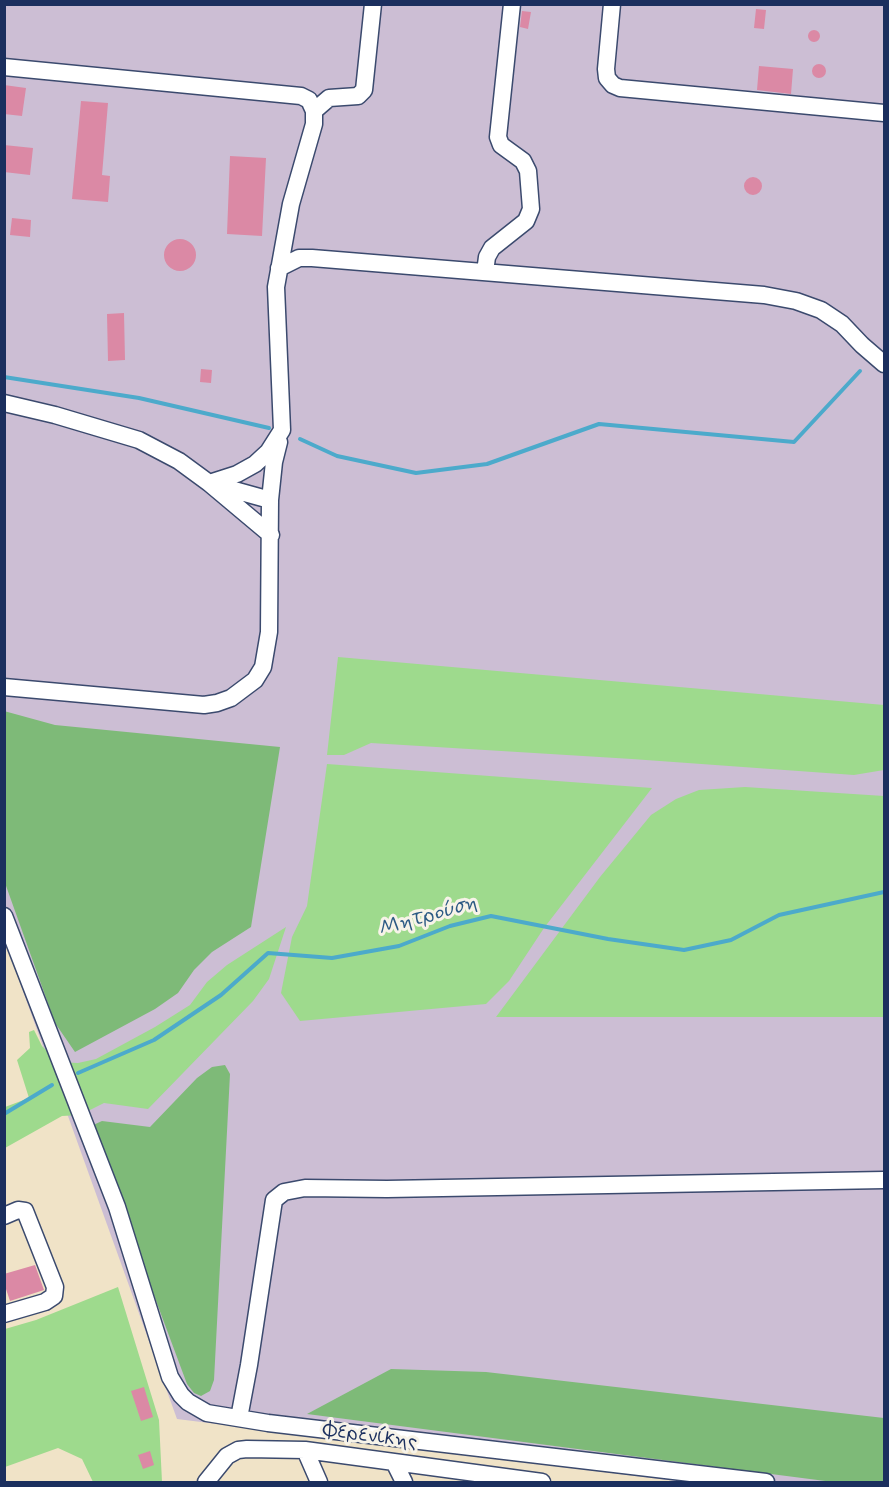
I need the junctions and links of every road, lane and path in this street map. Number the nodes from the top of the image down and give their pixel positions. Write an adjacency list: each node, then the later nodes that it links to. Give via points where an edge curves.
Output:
1 (373, 4): 5 (street, via 364,90 351,98 329,98)
2 (512, 4): 8 (street, via 498,137 501,145 523,161 528,171 531,209 526,221 492,248)
3 (612, 4): 6 (street, via 606,69 607,78 620,88)
4 (4, 67): 5 (street, via 301,96 309,100)
5 (314, 111): 7 (street)
6 (885, 113)
7 (279, 268): 8 (street, via 298,258 312,258); 11 (street, via 276,287)
8 (485, 272): 9 (street, via 764,295 796,301 821,310 842,324)
9 (885, 364)
10 (4, 403): 12 (street, via 139,440 179,461)
11 (282, 430): 12 (street, via 255,464); 13 (street)
12 (209, 483): 13 (street); 14 (street)
13 (270, 500): 14 (street)
14 (271, 535): 15 (street, via 269,632 263,667 255,681 231,698 204,705)
15 (4, 687)
16 (4, 916): 20 (street, via 117,1208 171,1377 197,1409)
17 (885, 1180): 20 (street, via 305,1188 284,1192 274,1200)
18 (4, 1216): 19 (street, via 25,1211 55,1287 54,1296 45,1302)
19 (4, 1314)
20 (239, 1418): 28 (street)
21 (305, 1450): 22 (street, Φερενίκης); 24 (street, Φερενίκης, via 238,1450 227,1456); 25 (street)
22 (394, 1462): 23 (street, Φερενίκης); 26 (street)
23 (490, 1480): 27 (street, Φερενίκης)
24 (208, 1482)
25 (320, 1482)
26 (404, 1482)
27 (542, 1482)
28 (766, 1482)

